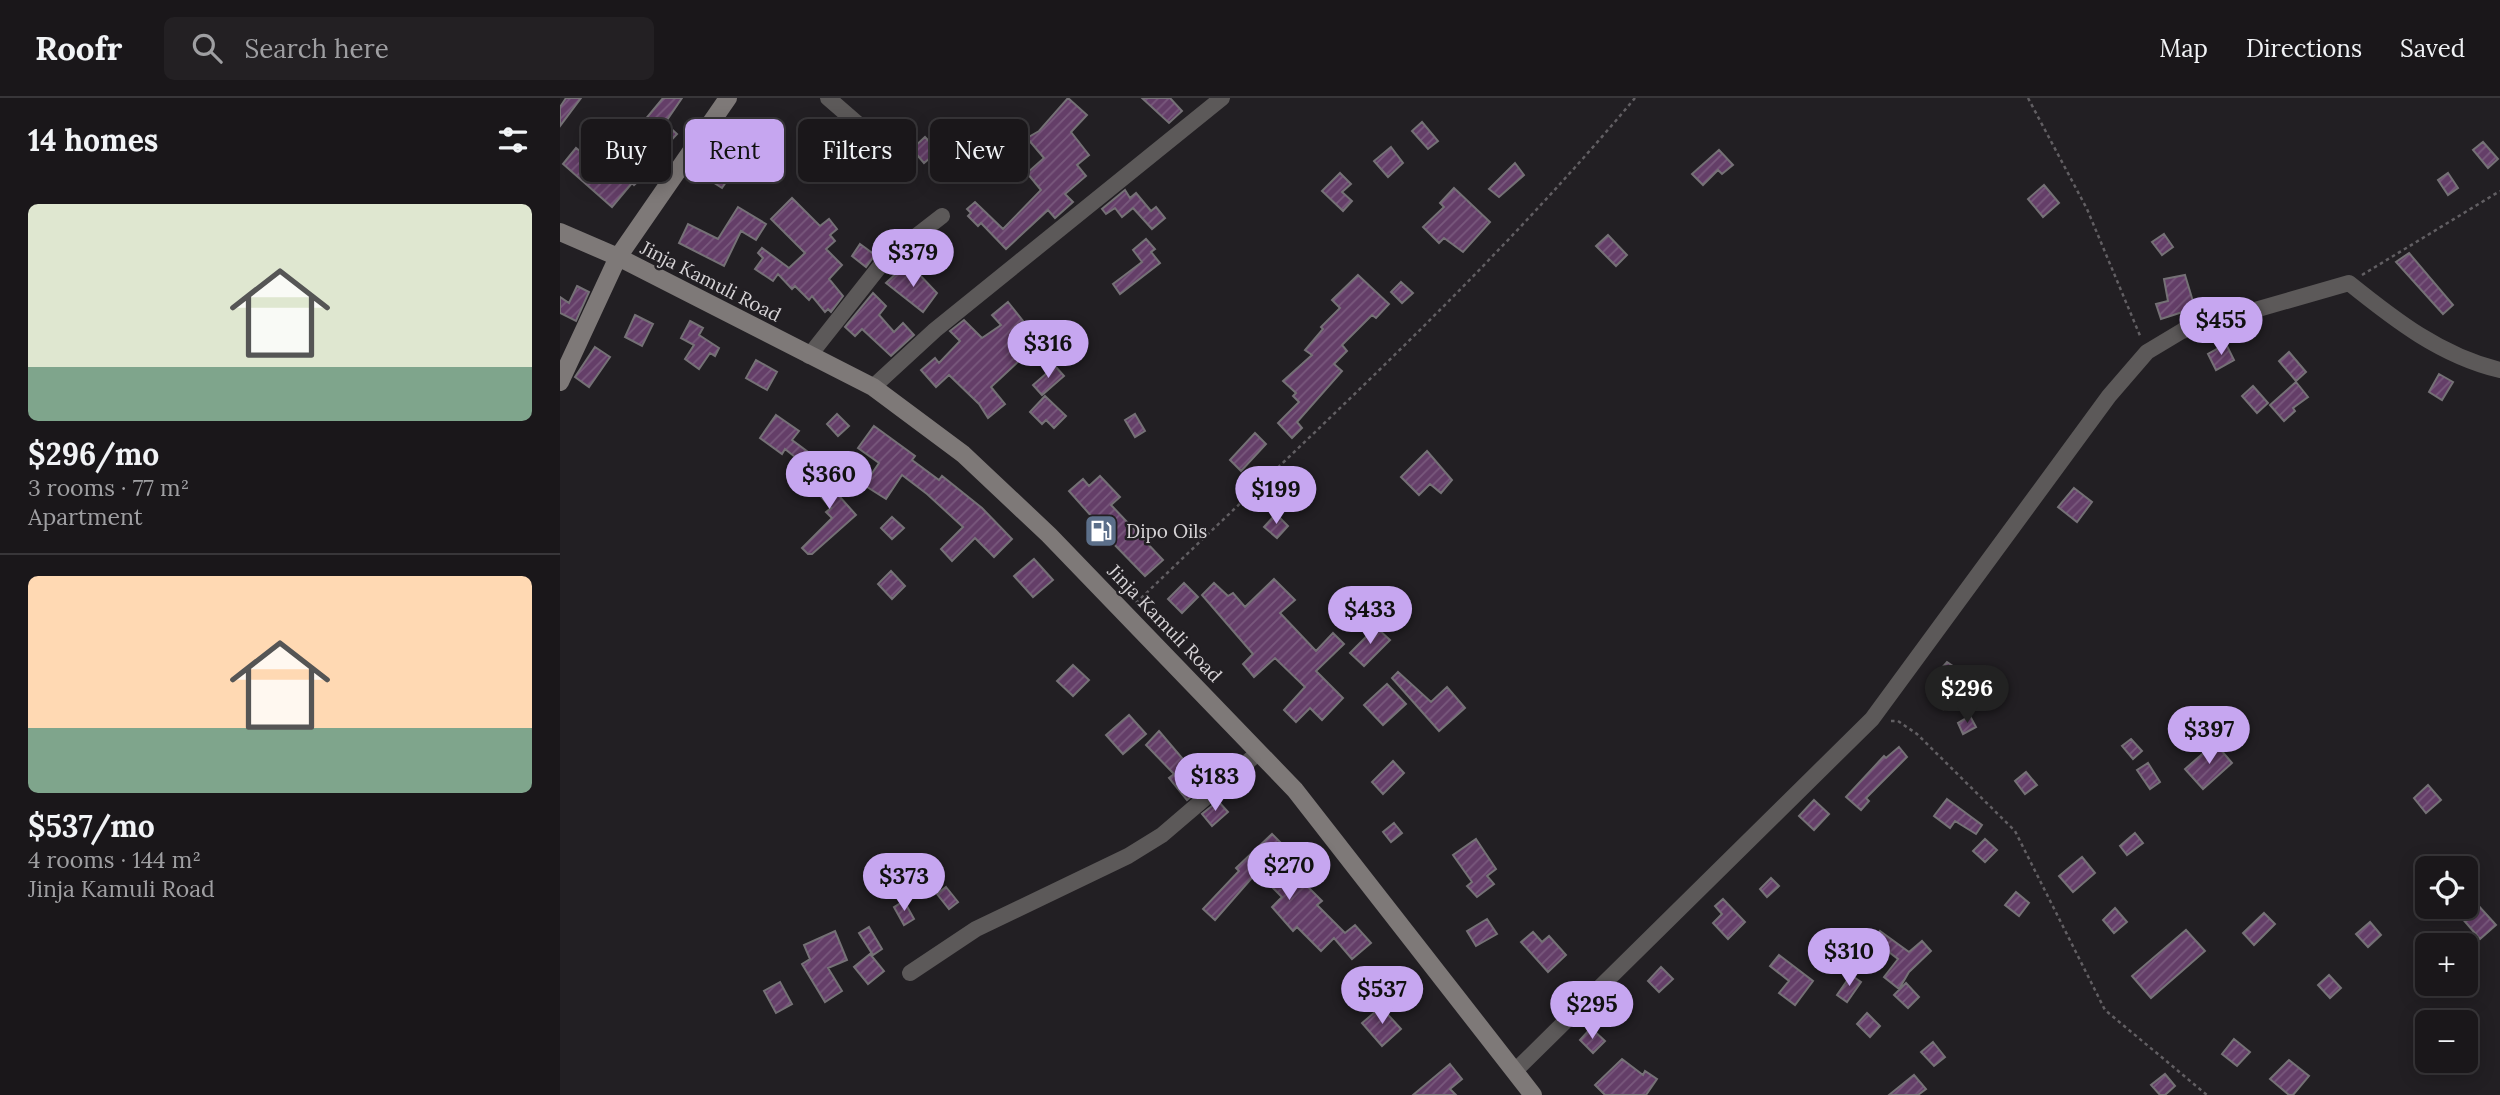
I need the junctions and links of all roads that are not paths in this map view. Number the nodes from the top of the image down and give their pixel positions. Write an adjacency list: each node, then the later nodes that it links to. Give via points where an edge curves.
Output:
1 (728, 98): 7 (main road)
2 (828, 98): 4 (street)
3 (1222, 98): 11 (street, via 935,330)
4 (852, 119)
5 (942, 216): 8 (street, via 884,261)
6 (560, 232): 7 (main road, Jinja Kamuli Road)
7 (618, 257): 8 (main road, Jinja Kamuli Road); 10 (main road)
8 (809, 356): 11 (main road, Jinja Kamuli Road)
9 (2500, 370): 14 (street, via 2432,344 2349,284 2182,331 2147,352 2109,396 1872,719)
10 (560, 382)
11 (873, 387): 12 (main road, Jinja Kamuli Road, via 963,454 1126,613)
12 (1259, 752): 13 (street, via 1162,835 976,929); 14 (main road, Jinja Kamuli Road, via 1397,916)
13 (910, 973)
14 (1515, 1071): 15 (main road, Jinja Kamuli Road)
15 (1533, 1095)

